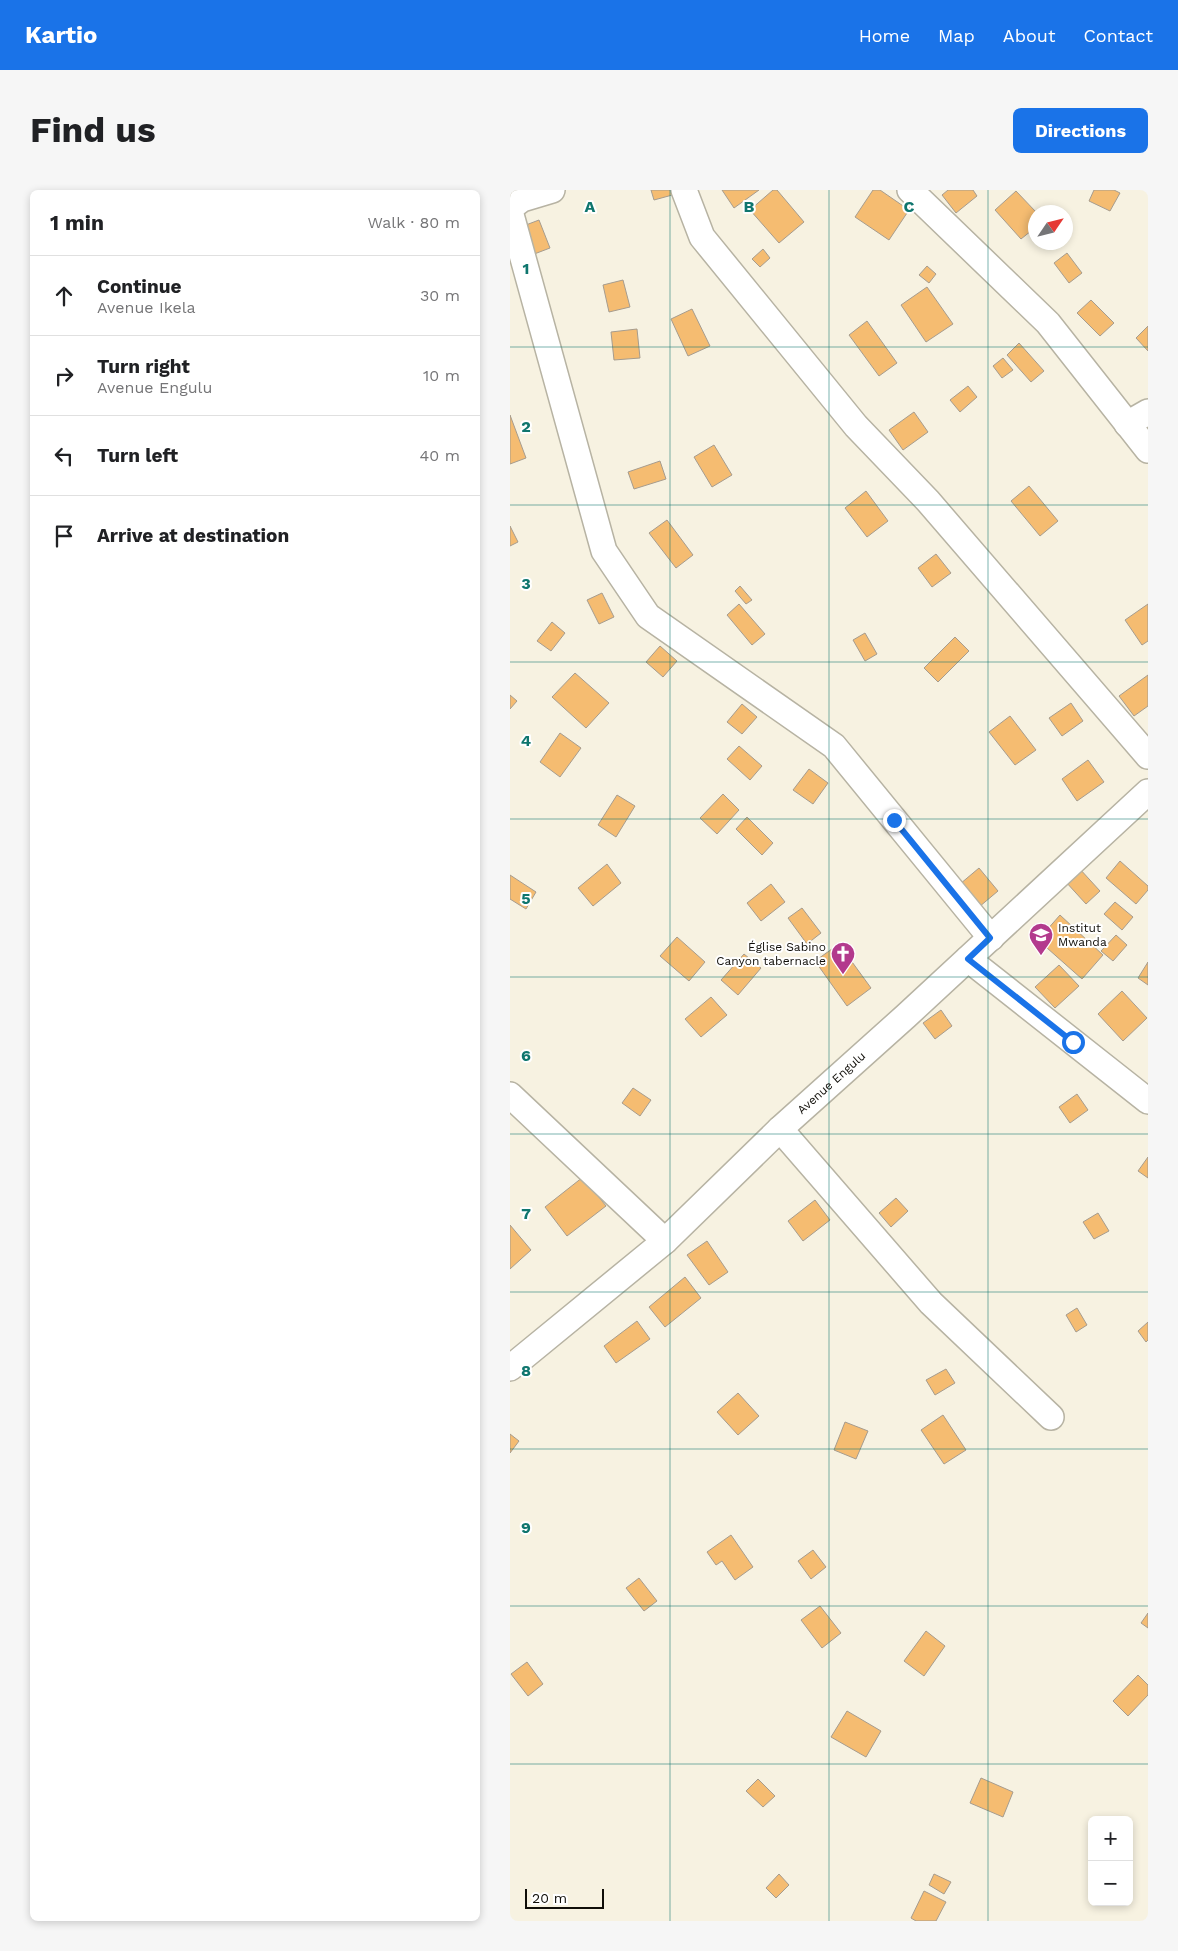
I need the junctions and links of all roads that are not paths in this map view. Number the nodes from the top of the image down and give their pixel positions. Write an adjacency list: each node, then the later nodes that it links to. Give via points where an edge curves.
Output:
1 (552, 190): 4 (street)
2 (684, 190): 7 (street, via 702,237 856,426 928,501)
3 (910, 190): 5 (street, via 1048,323)
4 (514, 202): 9 (street, via 604,552 648,616 834,746)
5 (1138, 418): 6 (street)
6 (1148, 450)
7 (1148, 756)
8 (1148, 792): 9 (street, Avenue Engulu)
9 (990, 938): 10 (street, Avenue Engulu)
10 (968, 959): 12 (street); 13 (street, Avenue Engulu)
11 (510, 1095): 14 (street)
12 (1148, 1102)
13 (780, 1129): 14 (street, Avenue Engulu); 16 (street, via 931,1303)
14 (665, 1241): 15 (street, Avenue Engulu)
15 (510, 1368)
16 (1051, 1417)

